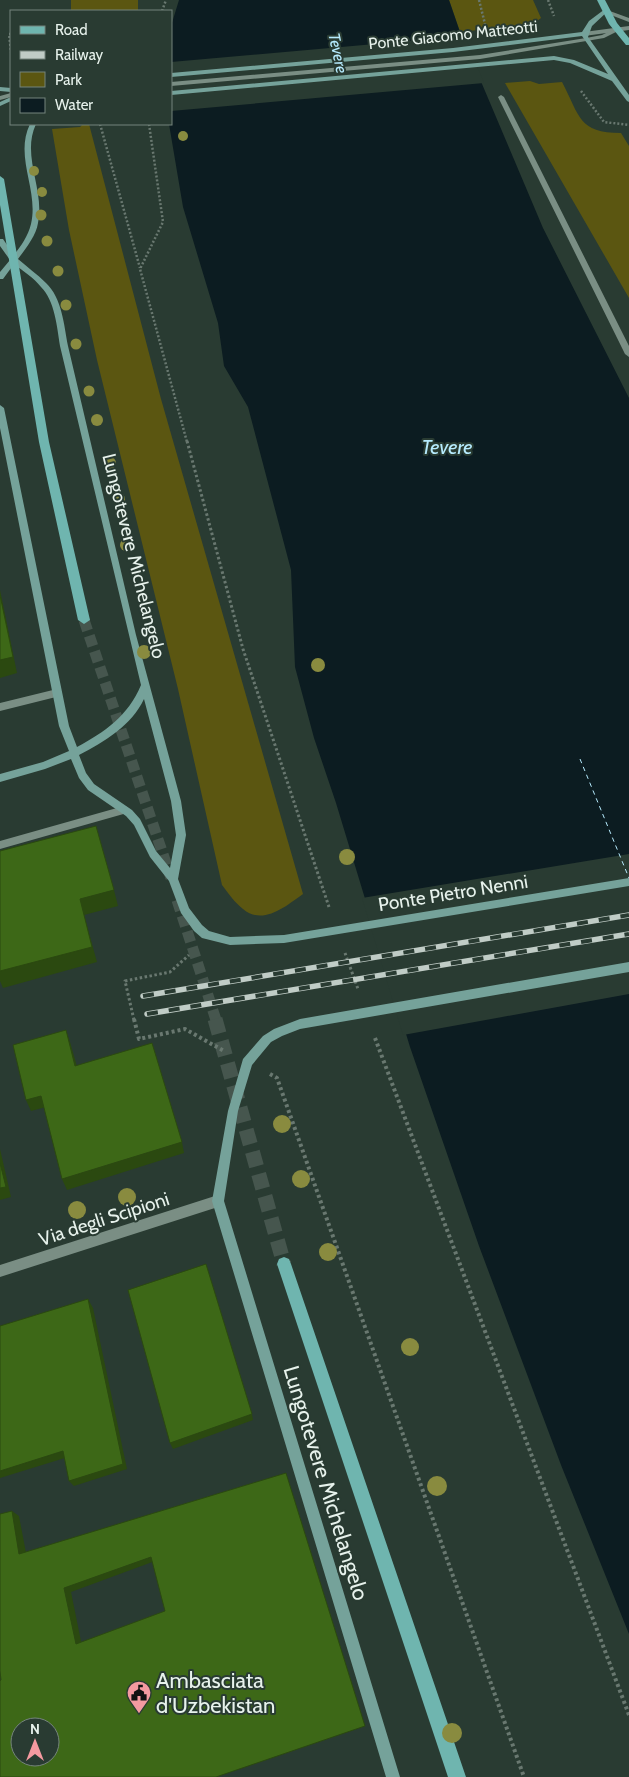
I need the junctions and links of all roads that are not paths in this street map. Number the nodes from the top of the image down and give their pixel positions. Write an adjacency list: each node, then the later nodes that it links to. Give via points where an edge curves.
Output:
1 (601, 0): 2 (main road)
2 (605, 11): 3 (street); 5 (main road); 6 (street, via 589,25)
3 (629, 20)
4 (629, 28): 5 (street)
5 (618, 29): 6 (street, via 604,36); 7 (main road)
6 (585, 37): 8 (street, Ponte Giacomo Matteotti); 9 (street); 10 (street, via 480,57)
7 (629, 43)
8 (172, 75)
9 (613, 79): 11 (street, Ponte Giacomo Matteotti, via 572,61 540,58); 13 (street)
10 (172, 84)
11 (172, 93)
12 (501, 97): 19 (street)
13 (629, 100)
14 (32, 125): 17 (street, via 26,136 36,217 32,232)
15 (0, 179): 17 (main road)
16 (0, 241): 17 (street, Lungotevere Michelangelo)
17 (12, 259): 18 (street); 21 (main road, via 44,442); 22 (street, Lungotevere Michelangelo, via 44,285 55,303)
18 (0, 277)
19 (629, 354)
20 (0, 408): 23 (street)
21 (84, 620)
22 (145, 686): 25 (street, via 128,717); 29 (street, Lungotevere Michelangelo, via 180,821 181,835)
23 (57, 693): 24 (street); 25 (street)
24 (0, 707)
25 (74, 755): 26 (street); 27 (street, via 91,787)
26 (0, 778)
27 (124, 810): 28 (street); 29 (street, via 137,822 153,854)
28 (0, 845)
29 (173, 879): 30 (street, Ponte Pietro Nenni, via 190,919 206,935 242,942 284,939)
30 (629, 882)
31 (629, 967): 32 (street, via 300,1024 278,1032 247,1063 233,1111)
32 (218, 1201): 34 (street, Via degli Scipioni); 35 (street, Lungotevere Michelangelo)
33 (284, 1264): 36 (main road, Lungotevere Michelangelo)
34 (0, 1271)
35 (393, 1777)
36 (457, 1777)

